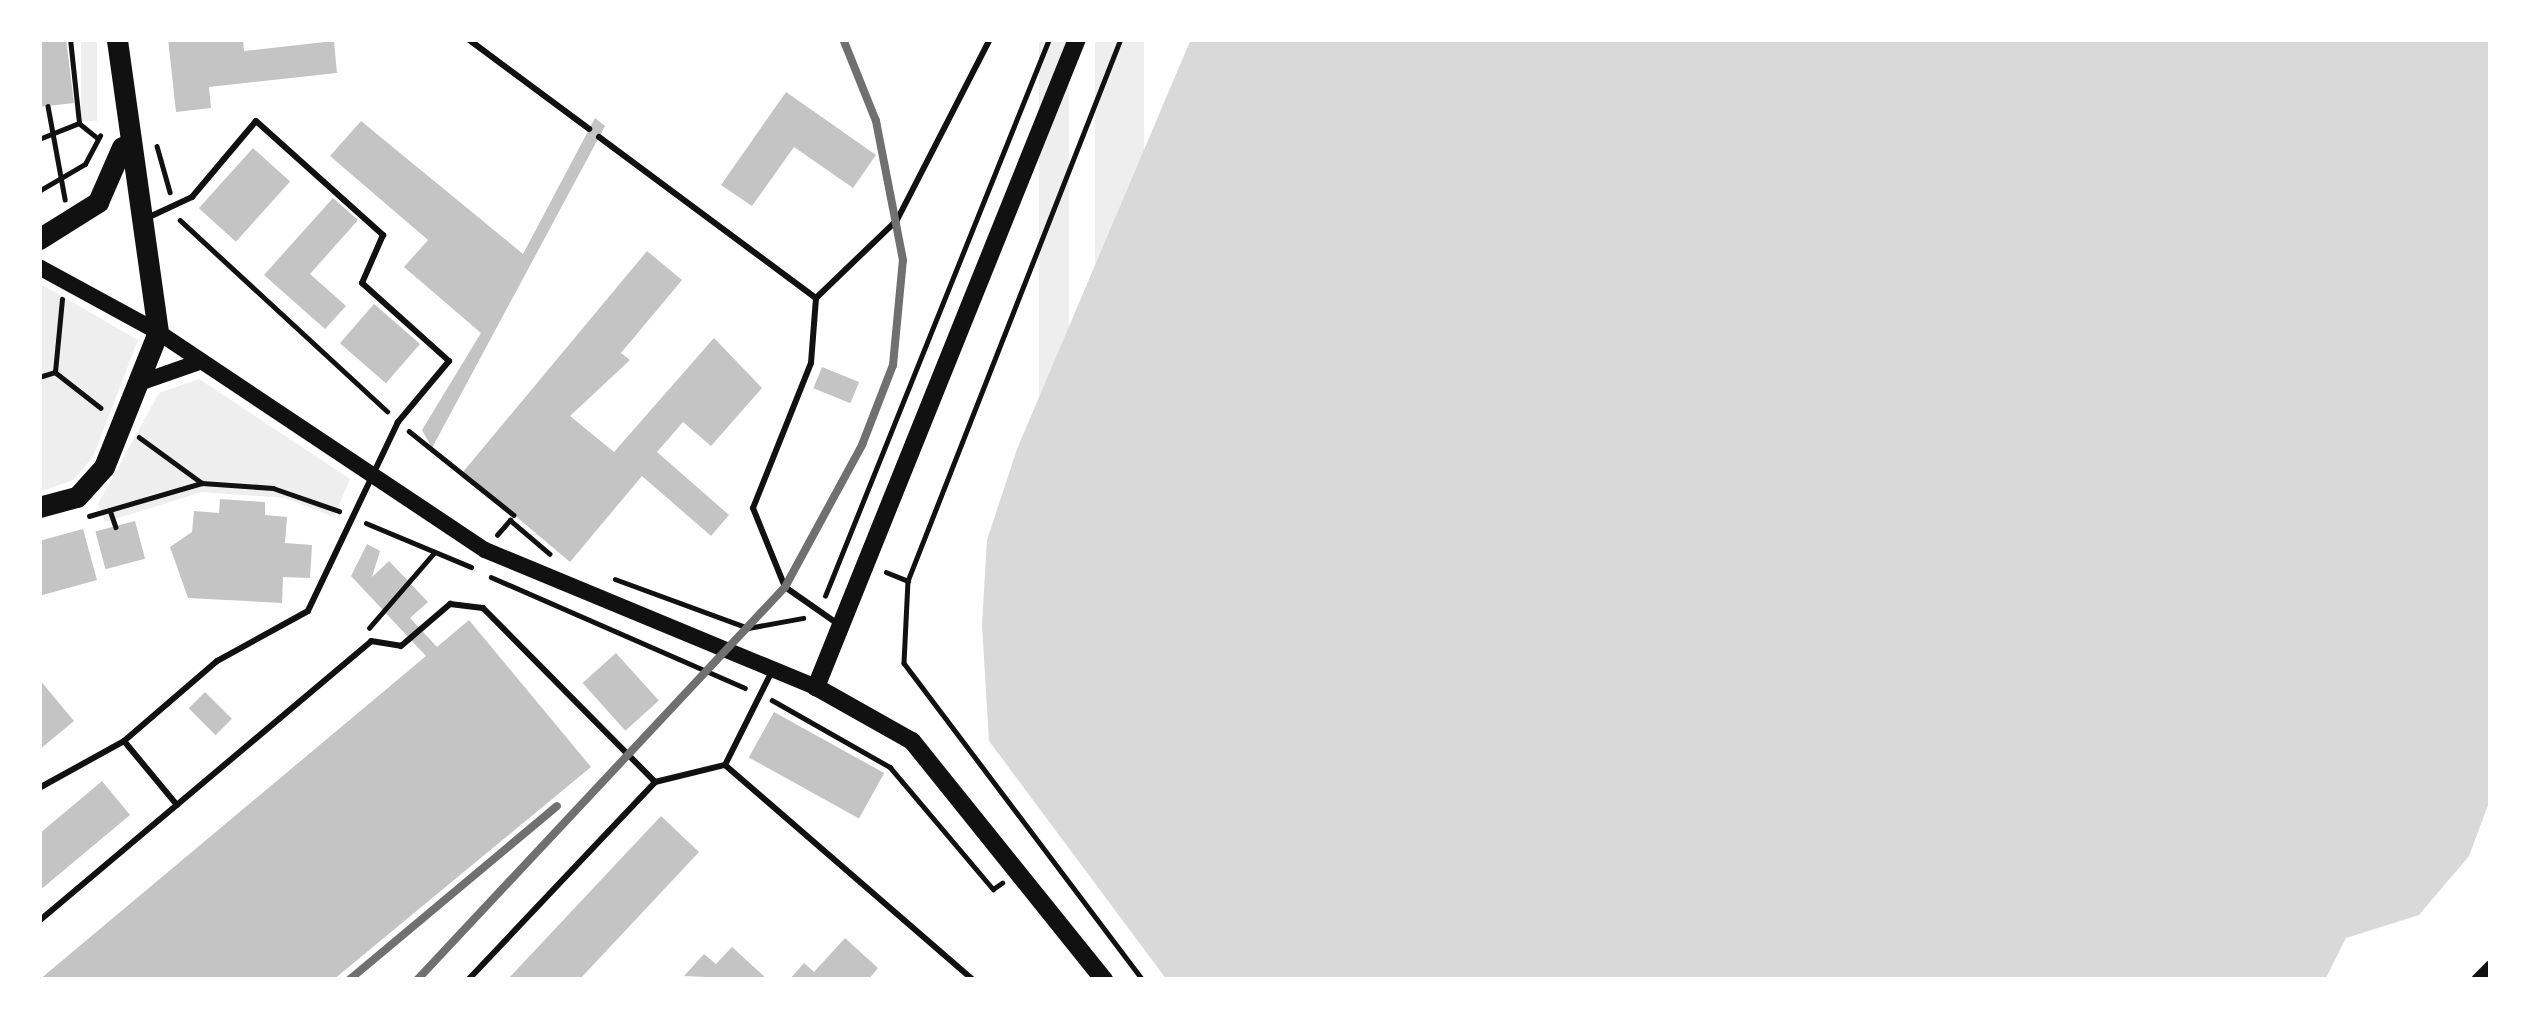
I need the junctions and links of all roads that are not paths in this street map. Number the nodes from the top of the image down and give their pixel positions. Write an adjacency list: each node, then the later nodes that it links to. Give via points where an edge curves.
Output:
1 (117, 39): 6 (main road)
2 (468, 39): 5 (lane)
3 (990, 39): 11 (lane, via 897,220)
4 (1077, 39): 17 (main road)
5 (589, 129)
6 (124, 135): 8 (main road); 9 (main road, via 98,202)
7 (599, 136): 11 (lane)
8 (140, 222): 12 (main road); 15 (lane, via 174,206 256,121 383,236 362,283 449,361 398,422)
9 (39, 239)
10 (39, 267): 12 (street)
11 (816, 298): 17 (lane, via 811,363 753,508 785,586)
12 (158, 332): 13 (street); 14 (main road)
13 (202, 361): 14 (street); 15 (street)
14 (145, 381): 16 (main road, via 78,508)
15 (372, 474): 18 (street, via 485,550); 20 (lane, via 308,611 218,661)
16 (39, 507)
17 (842, 625): 19 (main road)
18 (774, 668): 19 (street); 21 (lane)
19 (816, 687): 29 (main road, via 912,741)
20 (124, 741): 23 (lane); 24 (lane)
21 (724, 766): 22 (lane); 28 (lane)
22 (656, 782): 24 (lane, via 483,608 449,604 401,646 371,641); 27 (lane)
23 (39, 788)
24 (177, 805): 25 (lane)
25 (39, 922)
26 (2491, 966): 30 (street)
27 (468, 980)
28 (973, 980)
29 (1104, 980)
30 (2477, 980)

